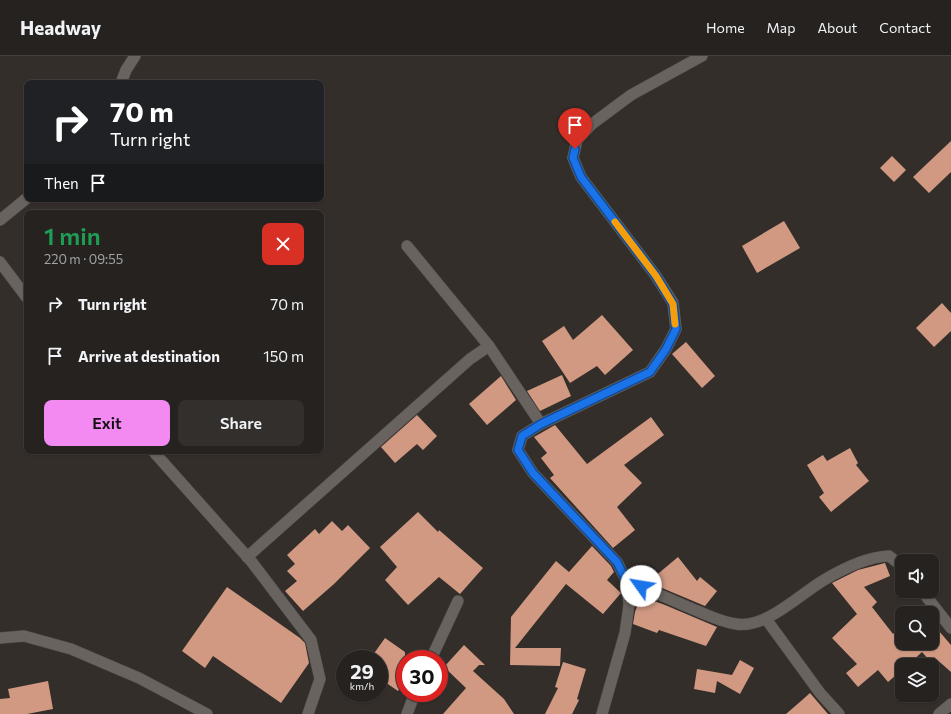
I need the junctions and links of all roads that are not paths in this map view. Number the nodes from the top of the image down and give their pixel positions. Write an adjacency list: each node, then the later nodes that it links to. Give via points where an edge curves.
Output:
1 (135, 56): 3 (street)
2 (702, 56): 10 (street, via 631,95 592,124 577,140 573,158 581,177 656,276 673,304 676,329 650,372)
3 (122, 80)
4 (24, 200): 5 (street)
5 (0, 220)
6 (406, 246): 9 (street)
7 (0, 262): 8 (street)
8 (24, 294)
9 (489, 346): 10 (street); 12 (street, via 470,359)
10 (541, 424): 14 (street, via 522,436 518,450 533,473 617,562)
11 (156, 454): 12 (street)
12 (247, 557): 25 (street, via 311,640 320,679)
13 (895, 561): 17 (street, via 889,556 874,557 844,568)
14 (626, 580): 17 (street, via 712,617 737,624 753,624); 27 (street, via 629,605 625,633)
15 (927, 598): 18 (street)
16 (458, 602): 20 (street)
17 (766, 619): 28 (street, via 820,693)
18 (951, 628)
19 (0, 638): 23 (street, via 24,636 71,649 139,678)
20 (435, 650)
21 (412, 702): 26 (street)
22 (951, 704): 29 (street)
23 (195, 711): 24 (street)
24 (207, 714)
25 (308, 714)
26 (407, 714)
27 (602, 714)
28 (839, 714)
29 (939, 714)

